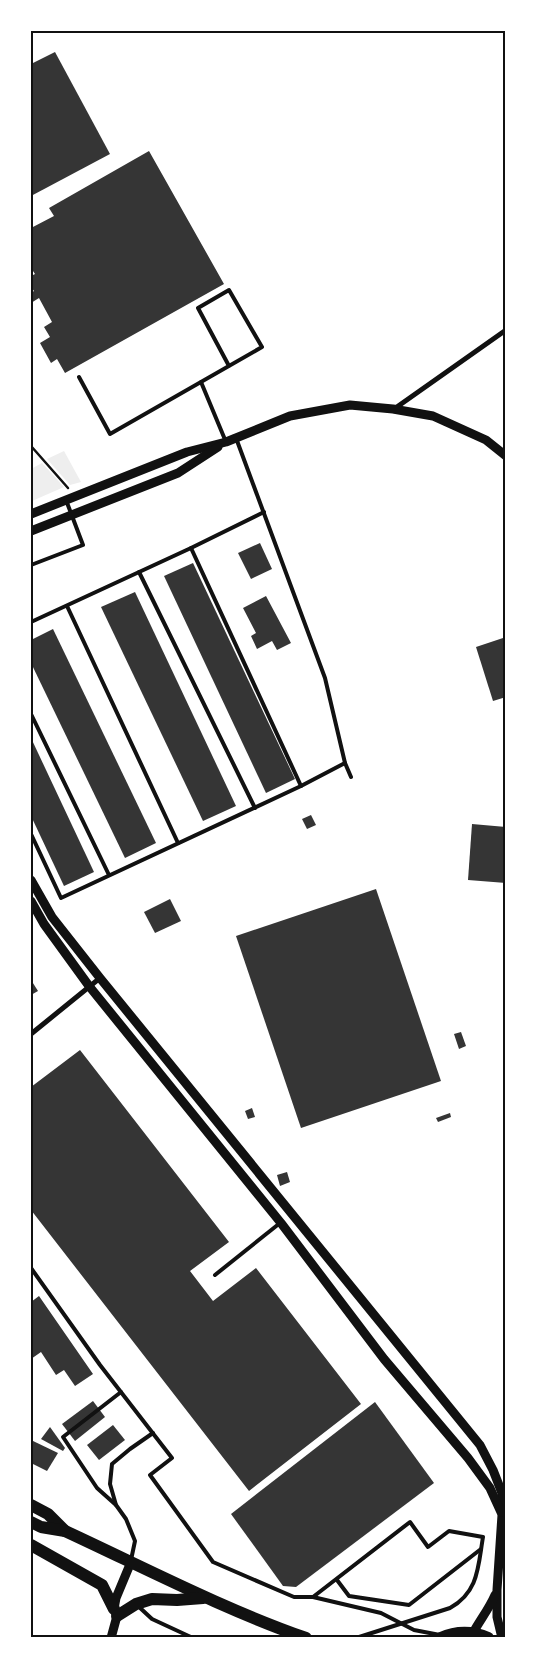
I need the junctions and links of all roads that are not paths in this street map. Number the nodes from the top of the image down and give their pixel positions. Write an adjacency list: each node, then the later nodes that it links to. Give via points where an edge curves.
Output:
1 (506, 330): 5 (street)
2 (229, 366): 2 (lane, via 198,308 229,290 262,348); 4 (lane)
3 (78, 378): 4 (lane, via 110,434)
4 (201, 382): 7 (lane)
5 (393, 409): 6 (street, via 350,404 290,416); 8 (street, via 433,416 486,440)
6 (236, 438): 7 (street); 10 (lane)
7 (226, 442): 9 (street, via 187,452); 12 (street, via 178,473)
8 (506, 456)
9 (66, 500): 11 (street); 12 (lane)
10 (264, 512): 14 (lane); 20 (lane, via 325,678)
11 (31, 514)
12 (72, 515): 13 (street); 15 (lane, via 83,545)
13 (31, 531)
14 (191, 548): 16 (lane); 22 (lane)
15 (31, 565)
16 (139, 572): 17 (lane); 23 (lane)
17 (67, 606): 18 (lane); 25 (lane)
18 (31, 622)
19 (31, 714): 26 (lane)
20 (345, 763): 21 (lane); 22 (lane)
21 (351, 777)
22 (301, 786): 23 (lane)
23 (254, 808): 25 (lane)
24 (31, 834): 26 (lane, via 61,898)
25 (178, 843): 26 (lane)
26 (109, 875)
27 (31, 880): 29 (street, via 52,917)
28 (31, 901): 30 (street)
29 (100, 978): 30 (street); 39 (street, via 480,1445 502,1493)
30 (89, 986): 31 (street); 32 (street)
31 (31, 1034)
32 (281, 1223): 34 (lane); 39 (street, via 384,1359 468,1458 490,1488)
33 (31, 1268): 35 (lane)
34 (216, 1275)
35 (121, 1392): 36 (lane); 37 (lane, via 63,1438 97,1488)
36 (153, 1433): 37 (lane, via 112,1464 110,1484); 48 (lane, via 172,1458 150,1475 213,1562 294,1597)
37 (116, 1504): 44 (lane, via 135,1541)
38 (31, 1505): 41 (main road, via 48,1514)
39 (502, 1515): 46 (street)
40 (31, 1522): 41 (main road)
41 (65, 1532): 44 (main road)
42 (31, 1545): 50 (main road, via 102,1585)
43 (481, 1549): 45 (lane, via 409,1605 349,1596); 45 (lane, via 483,1537 449,1530 428,1547 410,1522); 51 (lane, via 476,1577 461,1602)
44 (131, 1562): 47 (main road); 50 (street, via 116,1598)
45 (336, 1580): 48 (lane)
46 (497, 1590): 52 (street, via 489,1609); 59 (street, via 497,1617)
47 (204, 1597): 49 (main road, via 152,1598); 56 (main road)
48 (313, 1597): 51 (lane, via 381,1613)
49 (136, 1604): 50 (main road); 55 (lane, via 152,1619)
50 (116, 1613): 54 (street)
51 (399, 1623): 53 (lane); 57 (lane)
52 (472, 1633): 53 (main road); 58 (main road)
53 (442, 1637)
54 (111, 1638)
55 (192, 1638)
56 (306, 1638)
57 (356, 1638)
58 (488, 1638)
59 (502, 1638)

